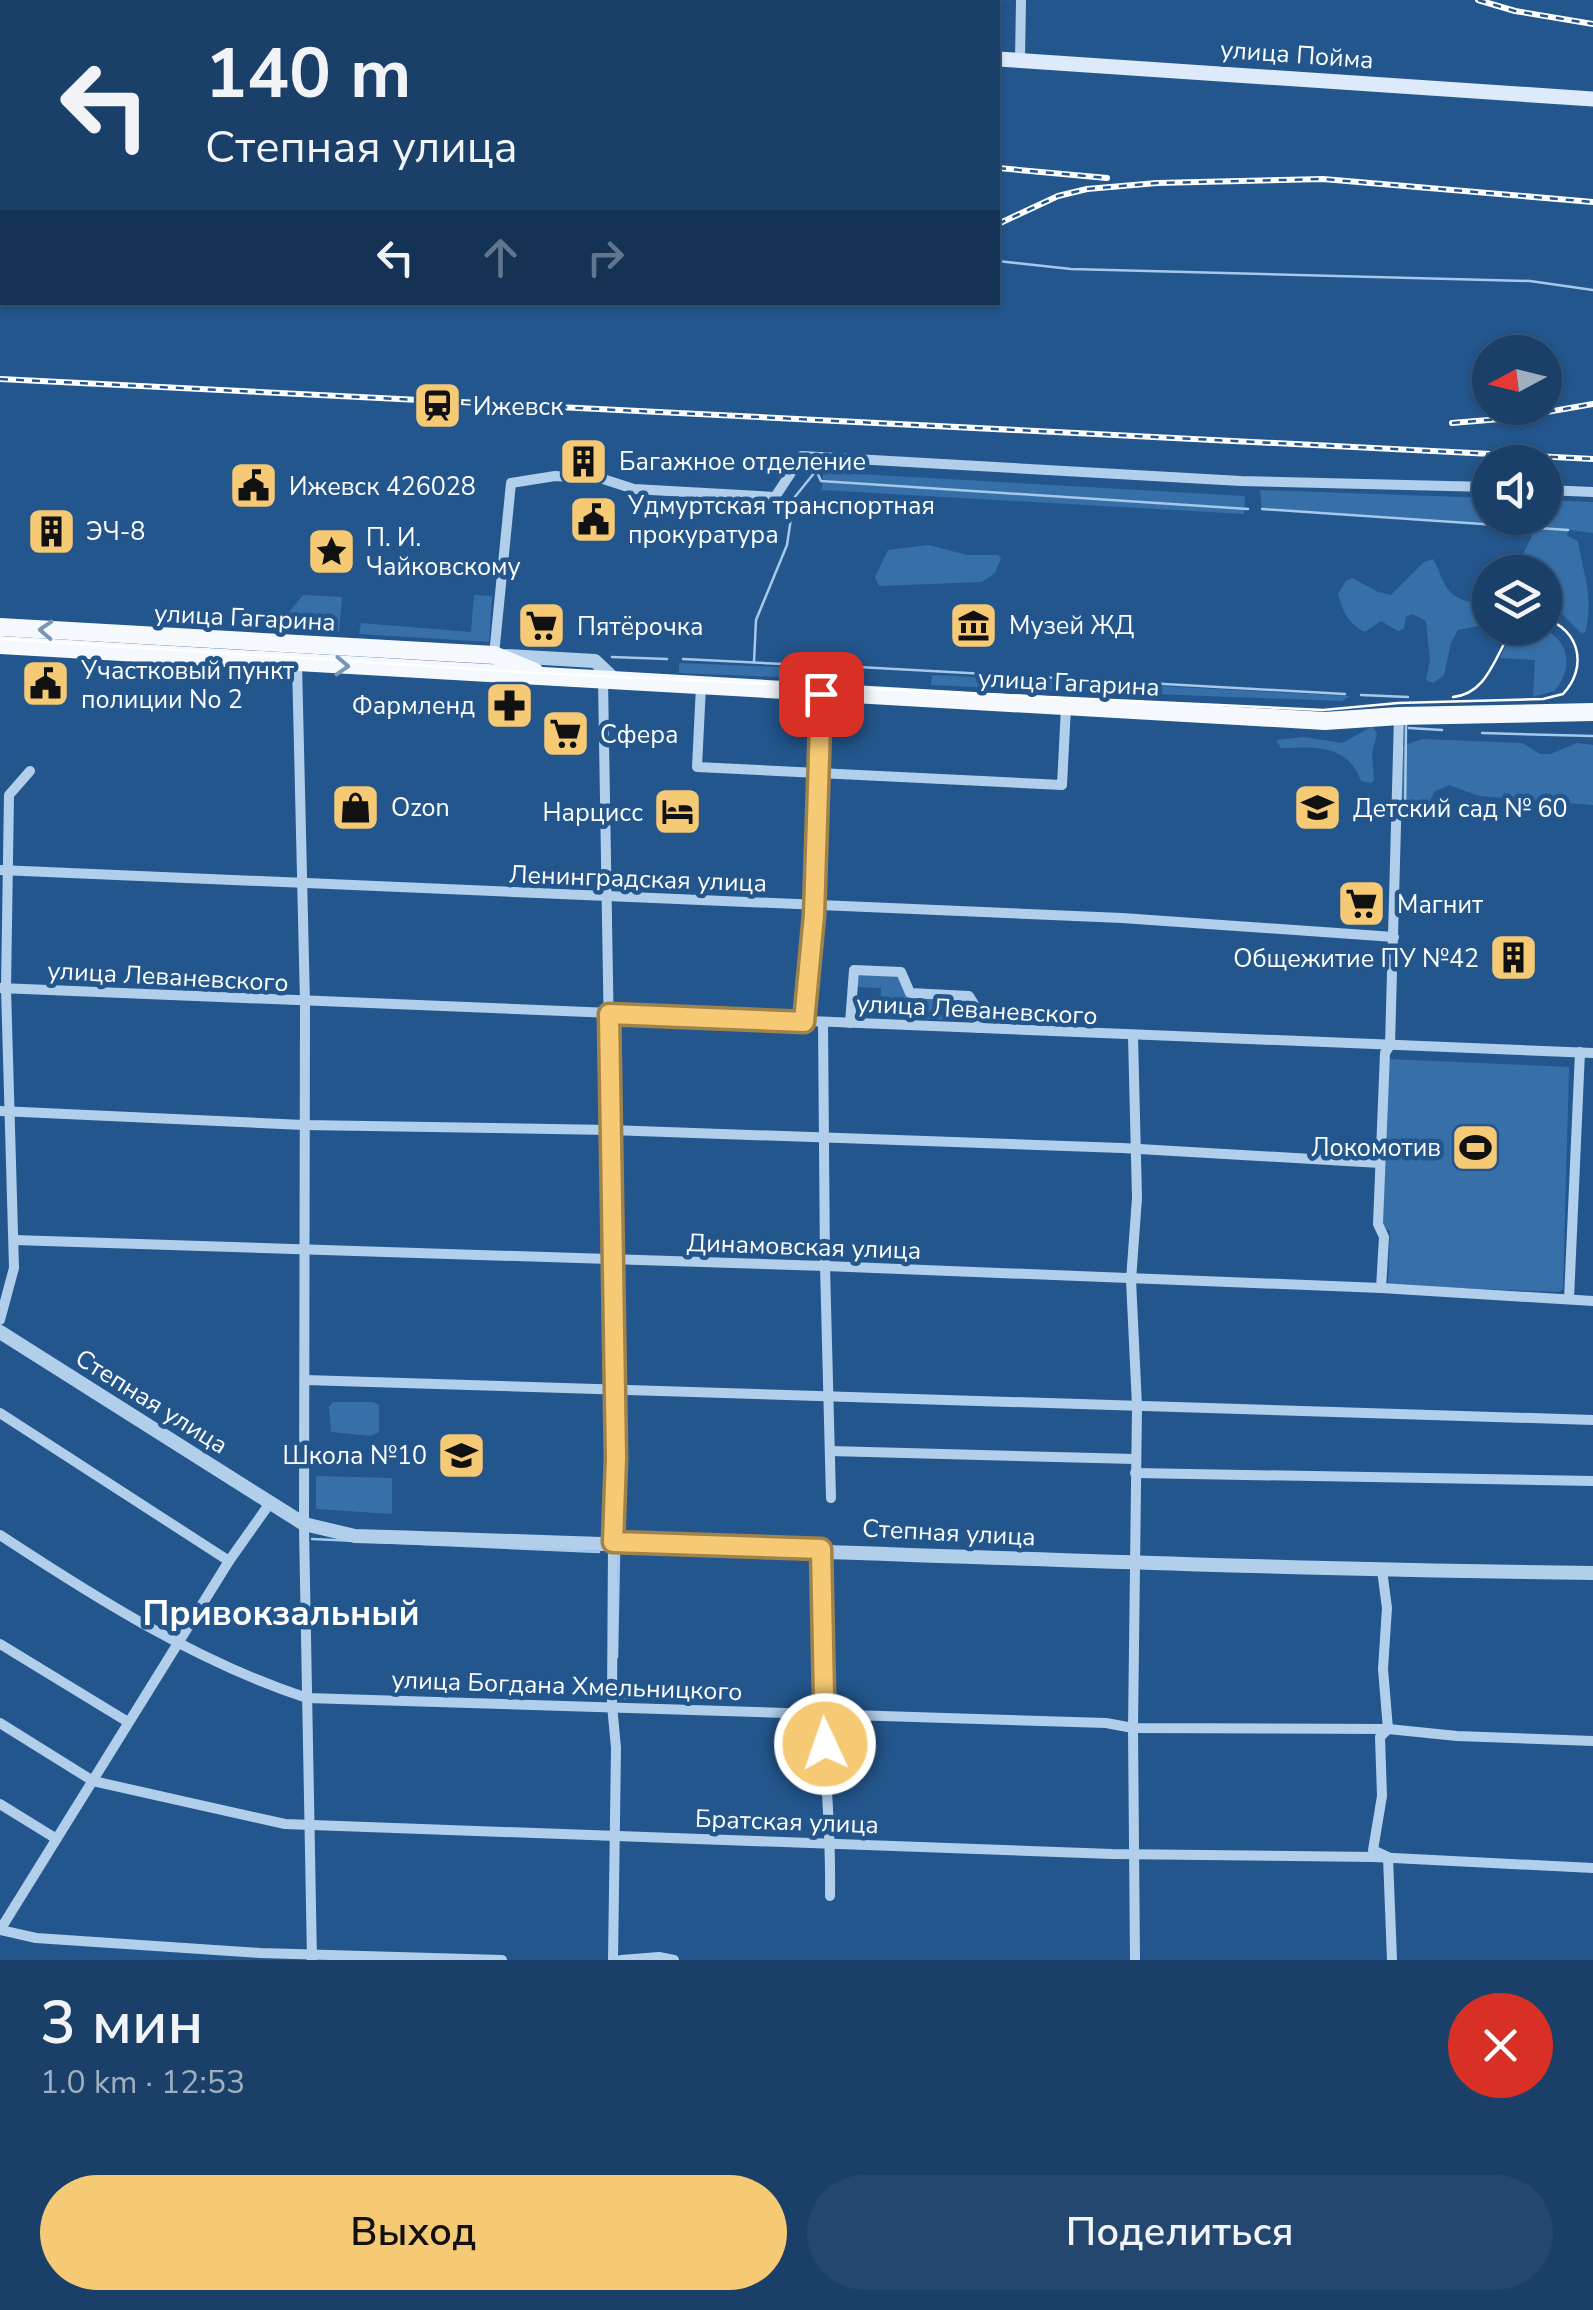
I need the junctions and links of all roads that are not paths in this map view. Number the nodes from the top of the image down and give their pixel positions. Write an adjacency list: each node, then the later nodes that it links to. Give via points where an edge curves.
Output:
1 (1021, 0): 3 (street)
2 (1000, 59): 3 (main road, улица Пойма)
3 (1020, 60): 4 (main road, улица Пойма)
4 (1593, 99)
5 (1472, 487): 10 (street, via 1241,482 802,456 775,497 634,489 555,476 510,484)
6 (1562, 491): 7 (street)
7 (1593, 492)
8 (0, 627): 10 (main road, улица Гагарина, one-way to 8)
9 (0, 645): 11 (main road, улица Гагарина)
10 (494, 655): 12 (main road, улица Гагарина); 13 (street, via 595,661)
11 (297, 663): 12 (main road, улица Гагарина, one-way to 12); 22 (street)
12 (542, 677): 13 (main road, улица Гагарина)
13 (610, 681): 14 (main road, улица Гагарина); 23 (street)
14 (701, 686): 15 (main road, улица Гагарина); 20 (street, via 697,767)
15 (821, 694): 16 (main road, улица Гагарина); 20 (street)
16 (1066, 707): 18 (main road, улица Гагарина, via 1325,721); 20 (street, via 1062,784)
17 (1593, 712): 18 (main road, улица Гагарина)
18 (1399, 716): 25 (street)
19 (30, 771): 21 (street, via 9,794)
20 (818, 774): 24 (street)
21 (3, 870): 22 (street, Ленинградская улица); 26 (street)
22 (300, 882): 23 (street, Ленинградская улица); 27 (street)
23 (608, 897): 24 (street, Ленинградская улица); 28 (street)
24 (814, 905): 25 (street, Ленинградская улица); 31 (street)
25 (1394, 937): 36 (street)
26 (3, 988): 27 (street, улица Леваневского); 39 (street)
27 (306, 1002): 28 (street, улица Леваневского); 40 (street)
28 (609, 1014): 31 (street, улица Леваневского); 41 (street)
29 (980, 1014): 30 (street); 33 (street, via 969,996 910,992 901,972 854,970); 34 (street)
30 (1038, 1018)
31 (804, 1022): 32 (street, улица Леваневского)
32 (824, 1023): 33 (street, улица Леваневского); 42 (street)
33 (850, 1023): 34 (street, улица Леваневского)
34 (978, 1028): 35 (street, улица Леваневского)
35 (1133, 1036): 36 (street, улица Леваневского); 43 (street)
36 (1390, 1045): 37 (street, улица Леваневского); 44 (street, via 1384,1053)
37 (1580, 1052): 38 (street, улица Леваневского); 51 (street)
38 (1593, 1053)
39 (5, 1112): 40 (street); 45 (street)
40 (304, 1125): 41 (street); 46 (street)
41 (610, 1130): 42 (street); 47 (street)
42 (823, 1138): 43 (street); 48 (street)
43 (1135, 1148): 44 (street); 49 (street)
44 (1380, 1162): 50 (street)
45 (14, 1240): 46 (street, Динамовская улица); 53 (street)
46 (304, 1250): 47 (street, Динамовская улица); 55 (street)
47 (610, 1258): 48 (street, Динамовская улица); 56 (street)
48 (825, 1266): 49 (street, Динамовская улица); 57 (street)
49 (1130, 1280): 50 (street, Динамовская улица); 58 (street)
50 (1381, 1288): 51 (street, Динамовская улица)
51 (1569, 1299): 52 (street, Динамовская улица)
52 (1593, 1301)
53 (0, 1320)
54 (0, 1332): 66 (street, Степная улица)
55 (304, 1380): 56 (street); 67 (street)
56 (614, 1387): 57 (street); 69 (street)
57 (828, 1397): 58 (street); 61 (street)
58 (1137, 1406): 60 (street); 62 (street)
59 (0, 1413): 71 (street)
60 (1593, 1420)
61 (830, 1451): 62 (street); 65 (street)
62 (1135, 1459): 63 (street)
63 (1134, 1472): 64 (street); 72 (street)
64 (1593, 1481)
65 (831, 1498)
66 (270, 1503): 67 (street, Степная улица); 71 (street)
67 (304, 1524): 69 (street, Степная улица, via 355,1536); 77 (street)
68 (0, 1534): 75 (street, улица Богдана Хмельницкого)
69 (613, 1542): 70 (street, Степная улица); 78 (street)
70 (821, 1549): 72 (street, Степная улица); 79 (street)
71 (228, 1561): 75 (street)
72 (1135, 1563): 73 (street, Степная улица); 82 (street)
73 (1382, 1570): 74 (street, Степная улица); 83 (street)
74 (1593, 1573)
75 (180, 1643): 77 (street, улица Богдана Хмельницкого); 80 (street)
76 (0, 1644): 80 (street)
77 (307, 1698): 78 (street, улица Богдана Хмельницкого); 87 (street)
78 (612, 1705): 79 (street, улица Богдана Хмельницкого); 88 (street)
79 (822, 1712): 82 (street, улица Богдана Хмельницкого); 90 (street)
80 (128, 1722): 85 (street)
81 (0, 1724): 85 (street, Братская улица)
82 (1133, 1728): 83 (street, улица Богдана Хмельницкого); 91 (street)
83 (1388, 1728): 84 (street, улица Богдана Хмельницкого); 92 (street, via 1380,1737 1382,1796 1373,1850)
84 (1593, 1741)
85 (93, 1781): 87 (street, Братская улица); 89 (street)
86 (0, 1804): 89 (street)
87 (310, 1826): 88 (street, Братская улица); 96 (street)
88 (614, 1834): 90 (street, Братская улица); 98 (street)
89 (55, 1838): 95 (street)
90 (831, 1842): 91 (street, Братская улица); 94 (street)
91 (1136, 1853): 92 (street, Братская улица); 101 (street)
92 (1386, 1860): 93 (street, Братская улица); 102 (street)
93 (1593, 1868)
94 (830, 1896)
95 (0, 1930): 96 (street)
96 (312, 1957): 97 (street)
97 (502, 1960)
98 (612, 1960)
99 (621, 1960): 100 (street)
100 (674, 1960)
101 (1135, 1960)
102 (1392, 1960)

